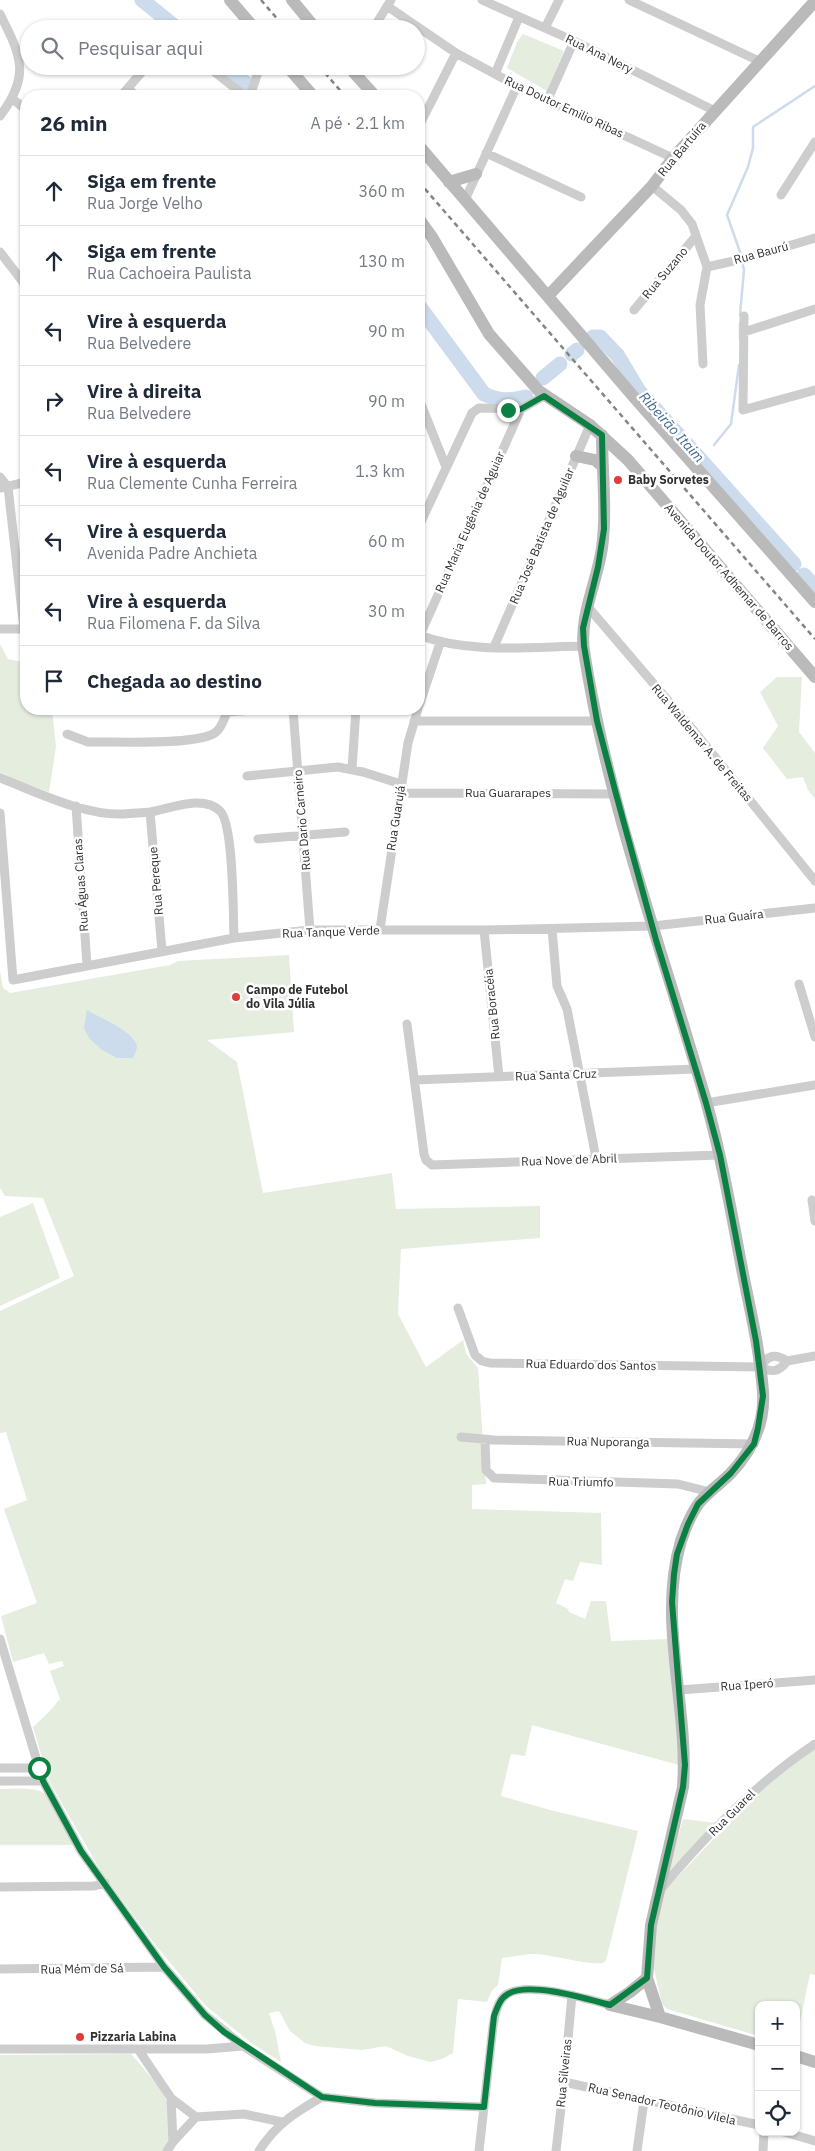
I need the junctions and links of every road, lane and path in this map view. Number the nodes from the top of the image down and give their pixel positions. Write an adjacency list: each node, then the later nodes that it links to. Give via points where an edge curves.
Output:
1 (230, 0): 10 (street)
2 (292, 0): 11 (street)
3 (482, 0): 9 (street, Rua Ana Nery)
4 (559, 0): 14 (street)
5 (629, 0): 18 (street)
6 (815, 1): 18 (street, Rua Bartuíra)
7 (389, 3): 12 (street); 13 (street, Rua Doutor Emilio Ribas)
8 (0, 14): 31 (street, via 19,60 18,87)
9 (519, 17): 14 (street, Rua Ana Nery); 19 (street)
10 (247, 20)
11 (309, 20)
12 (379, 20)
13 (412, 20)
14 (545, 28): 16 (street, Rua Ana Nery)
15 (425, 30): 17 (street, Rua Doutor Emilio Ribas)
16 (574, 41): 32 (street); 34 (street, Rua Ana Nery)
17 (456, 53): 19 (street, Rua Doutor Emilio Ribas); 35 (street)
18 (760, 61): 34 (street, Rua Bartuíra)
19 (495, 74): 25 (street, Rua Doutor Emilio Ribas)
20 (140, 75): 26 (street)
21 (218, 75): 27 (street)
22 (257, 75): 28 (street)
23 (295, 75): 29 (street)
24 (356, 75): 30 (street)
25 (517, 86): 32 (street, Rua Doutor Emilio Ribas); 39 (street)
26 (128, 89)
27 (237, 90)
28 (252, 90)
29 (308, 90)
30 (370, 90)
31 (13, 99): 33 (street); 36 (street)
32 (548, 99): 40 (street, Rua Doutor Emilio Ribas)
33 (20, 105)
34 (715, 111): 40 (street, Rua Bartuíra)
35 (425, 114)
36 (0, 115)
37 (815, 142): 44 (street)
38 (425, 153): 42 (street)
39 (486, 153): 41 (street); 45 (street)
40 (673, 158): 43 (street, Rua Bartuíra)
41 (476, 174): 42 (street); 46 (street)
42 (449, 182): 46 (street)
43 (652, 186): 48 (street, via 681,210 692,224); 53 (street, Rua Bartuíra)
44 (780, 195)
45 (581, 197)
46 (465, 200): 53 (street)
47 (425, 227): 60 (street, Avenida Doutor Adhemar de Barros, via 489,334)
48 (696, 236): 51 (street); 55 (street, Rua Suzano)
49 (815, 238): 51 (street, Rua Baurú)
50 (0, 252): 52 (street)
51 (707, 266): 58 (street, via 700,304)
52 (20, 278)
53 (548, 296): 73 (street)
54 (815, 309): 57 (street)
55 (634, 310)
56 (744, 316): 57 (street)
57 (744, 332): 59 (street, via 743,410)
58 (703, 364)
59 (815, 390)
60 (541, 394): 61 (street); 63 (street, Avenida Doutor Adhemar de Barros)
61 (521, 409): 67 (street, via 476,409); 75 (street, Rua Maria Eugênia de Aguiar)
62 (425, 414): 67 (street)
63 (590, 425): 64 (street, Avenida Doutor Adhemar de Barros); 65 (street, Rua José Batista de Aguilar)
64 (602, 435): 66 (street); 82 (street, Avenida Doutor Adhemar de Barros, via 628,460)
65 (576, 456): 66 (street, via 595,460); 81 (street, Rua José Batista de Aguilar)
66 (602, 466): 74 (street, via 603,537)
67 (446, 467): 71 (street)
68 (0, 477): 70 (street)
69 (20, 484): 70 (street)
70 (4, 488): 72 (street)
71 (425, 513)
72 (20, 595)
73 (815, 602)
74 (588, 607): 80 (street, via 583,628); 103 (street, Rua Waldemar A. de Freitas, via 694,731)
75 (425, 622)
76 (0, 629): 77 (street)
77 (20, 629)
78 (425, 637): 79 (street)
79 (440, 642): 81 (street); 83 (street, Rua Guarujá)
80 (584, 646): 81 (street); 89 (street)
81 (494, 647)
82 (815, 677)
83 (425, 687)
84 (225, 715): 90 (street, via 215,733 191,740 88,742)
85 (293, 715): 92 (street, Rua Dario Carneiro)
86 (356, 715): 91 (street)
87 (416, 715): 88 (street, Rua Guarujá)
88 (414, 721): 89 (street); 95 (street, Rua Guarujá)
89 (597, 721): 96 (street)
90 (67, 734)
91 (352, 768): 92 (street); 95 (street, Rua Guararapes)
92 (298, 770): 93 (street); 101 (street, Rua Dario Carneiro)
93 (247, 776)
94 (0, 778): 97 (street)
95 (400, 789): 96 (street, Rua Guararapes); 108 (street, Rua Guarujá)
96 (616, 794): 105 (street)
97 (76, 806): 98 (street, via 108,814); 112 (street, Rua Águas Claras)
98 (150, 812): 110 (street, via 194,804 214,806 222,812 229,837); 111 (street, Rua Pereque)
99 (0, 813): 112 (street, Rua Tanque Verde, via 13,980)
100 (345, 832): 101 (street)
101 (303, 836): 102 (street); 107 (street, Rua Dario Carneiro)
102 (258, 839)
103 (815, 881)
104 (815, 908): 105 (street, Rua Guaíra)
105 (653, 926): 106 (street, Rua Tanque Verde); 116 (street)
106 (552, 929): 109 (street, Rua Tanque Verde); 117 (street, via 557,986 567,1010)
107 (310, 930): 108 (street, Rua Tanque Verde); 110 (street, Rua Tanque Verde)
108 (380, 930): 109 (street, Rua Tanque Verde)
109 (484, 930): 118 (street, Rua Boracéia)
110 (234, 938): 111 (street, Rua Tanque Verde)
111 (162, 951): 112 (street, Rua Tanque Verde)
112 (87, 965)
113 (799, 984): 115 (street)
114 (406, 1024): 119 (street)
115 (815, 1037)
116 (696, 1069): 117 (street, Rua Santa Cruz); 121 (street)
117 (579, 1074): 118 (street, Rua Santa Cruz); 123 (street)
118 (499, 1077): 119 (street, Rua Santa Cruz)
119 (415, 1080): 123 (street, Rua Nove de Abril, via 424,1154 432,1165)
120 (815, 1085): 121 (street)
121 (706, 1103): 122 (street)
122 (720, 1155): 123 (street, Rua Nove de Abril); 129 (street)
123 (596, 1158)
124 (812, 1200): 125 (street)
125 (815, 1221)
126 (458, 1308): 129 (street, Rua Eduardo dos Santos, via 475,1355 485,1362)
127 (815, 1356): 128 (street)
128 (786, 1361): 129 (street, via 773,1356 766,1358); 129 (street, Rua Eduardo dos Santos, via 781,1369 775,1371)
129 (760, 1366): 132 (street, via 763,1396)
130 (461, 1438): 131 (street, Rua Nuporanga)
131 (486, 1440): 132 (street, Rua Nuporanga); 133 (street, Rua Triumfo, via 485,1468 494,1478 678,1484)
132 (754, 1444): 133 (street, via 731,1473)
133 (710, 1492): 136 (street, via 698,1504 677,1554 674,1638)
134 (0, 1639): 139 (street)
135 (815, 1680): 136 (street, Rua Iperó)
136 (679, 1690): 144 (street, via 685,1765 683,1787)
137 (815, 1744): 144 (street, Rua Guarel, via 763,1783)
138 (0, 1768): 139 (street)
139 (39, 1768): 141 (street)
140 (0, 1781): 141 (street)
141 (43, 1781): 142 (street, via 81,1851)
142 (105, 1883): 143 (street, via 94,1886); 145 (street)
143 (0, 1887)
144 (658, 1892): 147 (street, via 651,1925)
145 (164, 1967): 146 (street, Rua Mém de Sá); 152 (street, via 205,2015)
146 (0, 1969)
147 (647, 1978): 149 (street); 150 (street)
148 (572, 1995): 149 (street); 157 (street, Rua Silveiras); 161 (street, via 522,1990 504,1997 493,2026)
149 (610, 2005): 150 (street)
150 (660, 2017): 151 (street)
151 (755, 2044)
152 (243, 2046): 154 (street); 158 (street)
153 (0, 2049): 154 (street)
154 (138, 2049): 159 (street)
155 (800, 2057): 156 (street)
156 (815, 2062)
157 (564, 2082): 160 (street, Rua Senador Teotônio Vilela); 172 (street, Rua Silveiras)
158 (322, 2097): 161 (street, via 375,2103); 163 (street)
159 (172, 2098): 162 (street); 168 (street)
160 (644, 2101): 164 (street, Rua Senador Teotônio Vilela); 173 (street)
161 (484, 2107): 171 (street)
162 (196, 2118): 163 (street, via 244,2114); 168 (street)
163 (282, 2122): 170 (street)
164 (755, 2124)
165 (764, 2136): 174 (street)
166 (798, 2136): 167 (street)
167 (815, 2141)
168 (173, 2142): 169 (street)
169 (168, 2151)
170 (259, 2151)
171 (479, 2151)
172 (556, 2151)
173 (637, 2151)
174 (763, 2151)

